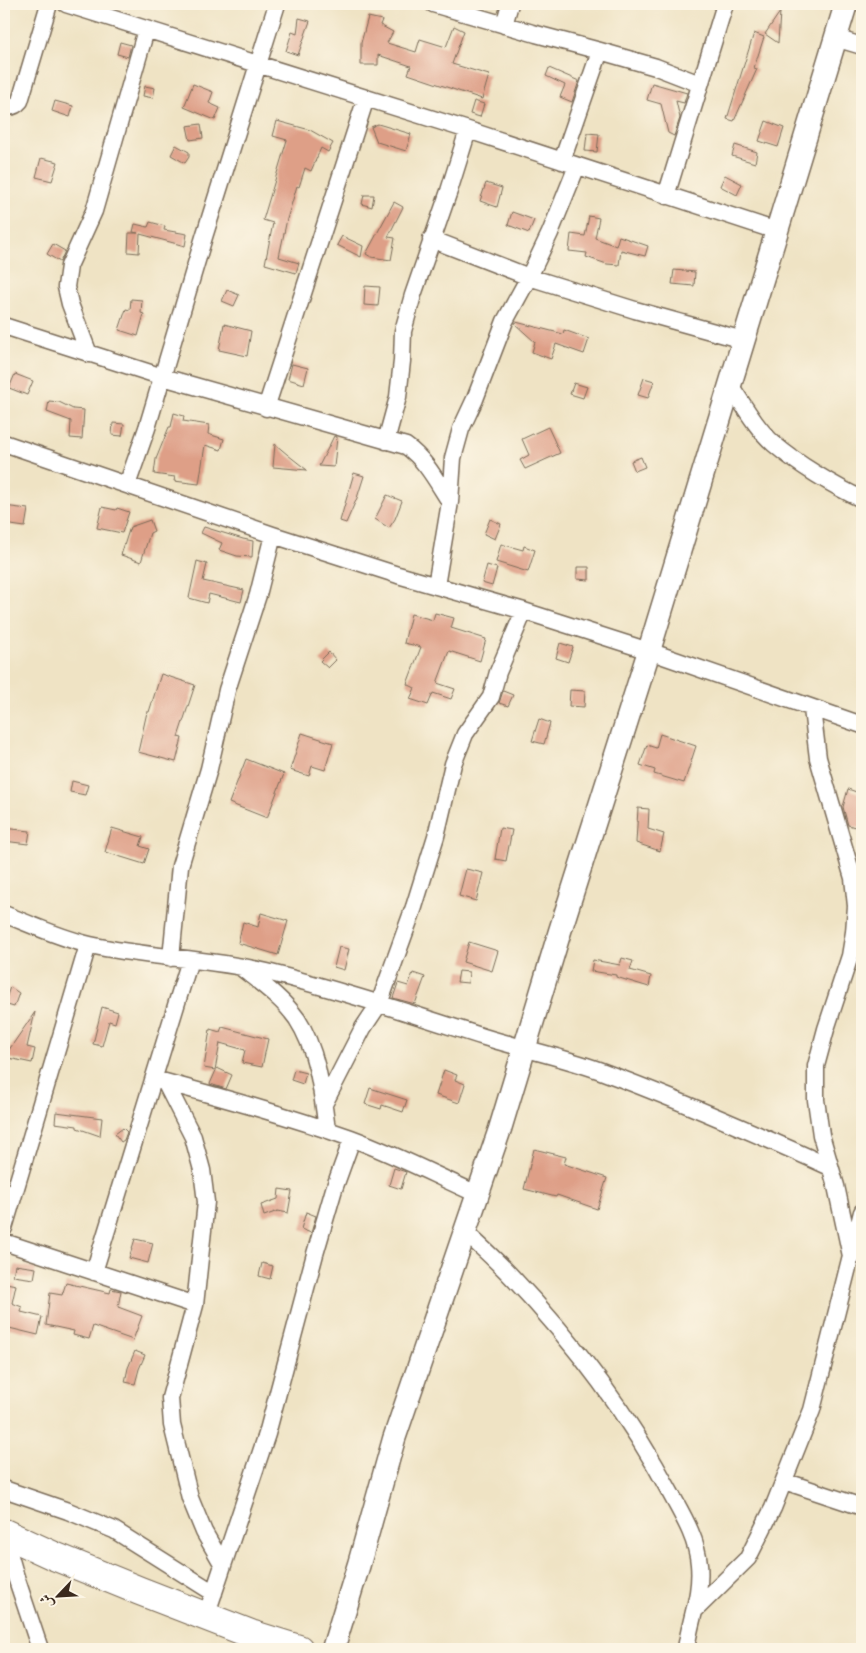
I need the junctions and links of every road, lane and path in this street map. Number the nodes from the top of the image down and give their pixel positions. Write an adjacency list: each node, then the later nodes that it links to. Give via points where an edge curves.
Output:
1 (49, 4): 16 (street, via 20,101 10,108)
2 (66, 4): 9 (street)
3 (277, 4): 13 (street)
4 (434, 4): 8 (street)
5 (510, 4): 8 (street)
6 (725, 4): 14 (street)
7 (846, 4): 10 (street)
8 (504, 25): 12 (street)
9 (146, 30): 13 (street); 25 (street, via 94,211 69,266 66,287)
10 (835, 38): 11 (street); 20 (street)
11 (862, 46)
12 (600, 51): 14 (street); 18 (street)
13 (259, 64): 15 (street); 26 (street)
14 (700, 84): 19 (street)
15 (366, 98): 17 (street); 28 (street)
16 (4, 106)
17 (468, 130): 18 (street); 21 (street)
18 (570, 164): 19 (street); 22 (street, via 550,233)
19 (666, 196): 20 (street)
20 (777, 231): 24 (street)
21 (431, 239): 22 (street); 29 (street, via 403,331 398,397)
22 (529, 277): 24 (street); 33 (street, via 505,321 461,429 454,458)
23 (4, 326): 25 (street)
24 (744, 340): 27 (street)
25 (89, 354): 26 (street)
26 (163, 377): 28 (street); 31 (street)
27 (730, 385): 32 (street, via 773,443 811,470); 37 (street)
28 (266, 408): 29 (street)
29 (386, 441): 33 (street, via 406,446 417,454)
30 (4, 444): 31 (street)
31 (127, 485): 34 (street)
32 (862, 499)
33 (450, 502): 35 (street)
34 (273, 535): 35 (street); 42 (street, via 180,866)
35 (436, 586): 36 (street)
36 (524, 611): 37 (street); 45 (street, via 498,672 491,698 465,734 453,764 436,836)
37 (649, 651): 38 (street); 46 (street)
38 (812, 709): 39 (street); 51 (street, via 818,758 852,878 856,906 850,956 816,1066 820,1135)
39 (862, 725)
40 (4, 914): 41 (street)
41 (88, 944): 42 (street); 54 (street)
42 (170, 958): 43 (street)
43 (190, 960): 44 (street); 47 (street)
44 (242, 968): 45 (street); 48 (street, via 276,996 296,1018 310,1043)
45 (379, 1004): 46 (street); 48 (street)
46 (524, 1049): 51 (street, via 601,1071 744,1128); 52 (street)
47 (159, 1080): 49 (street); 58 (street); 59 (street, via 193,1136 202,1170 206,1202)
48 (324, 1104): 49 (street)
49 (327, 1130): 50 (street)
50 (352, 1138): 52 (street); 64 (street, via 318,1244 267,1434)
51 (830, 1167): 57 (street)
52 (476, 1194): 55 (street)
53 (862, 1212): 57 (street)
54 (4, 1228)
55 (464, 1231): 66 (street, via 510,1274 559,1330 640,1440 691,1531 699,1562 700,1588); 69 (street, via 394,1439)
56 (4, 1242): 58 (street)
57 (851, 1256): 60 (street, via 812,1410)
58 (94, 1272): 59 (street)
59 (195, 1305): 64 (street, via 170,1398 172,1425 190,1498)
60 (784, 1481): 62 (street); 66 (street, via 763,1532 748,1558)
61 (4, 1489): 65 (street, via 114,1530)
62 (862, 1507)
63 (4, 1534): 65 (highway, via 54,1556); 68 (street)
64 (223, 1565): 65 (street)
65 (210, 1604): 67 (highway, via 251,1634)
66 (696, 1609): 70 (street)
67 (290, 1648)
68 (40, 1649)
69 (333, 1649)
70 (686, 1649)

